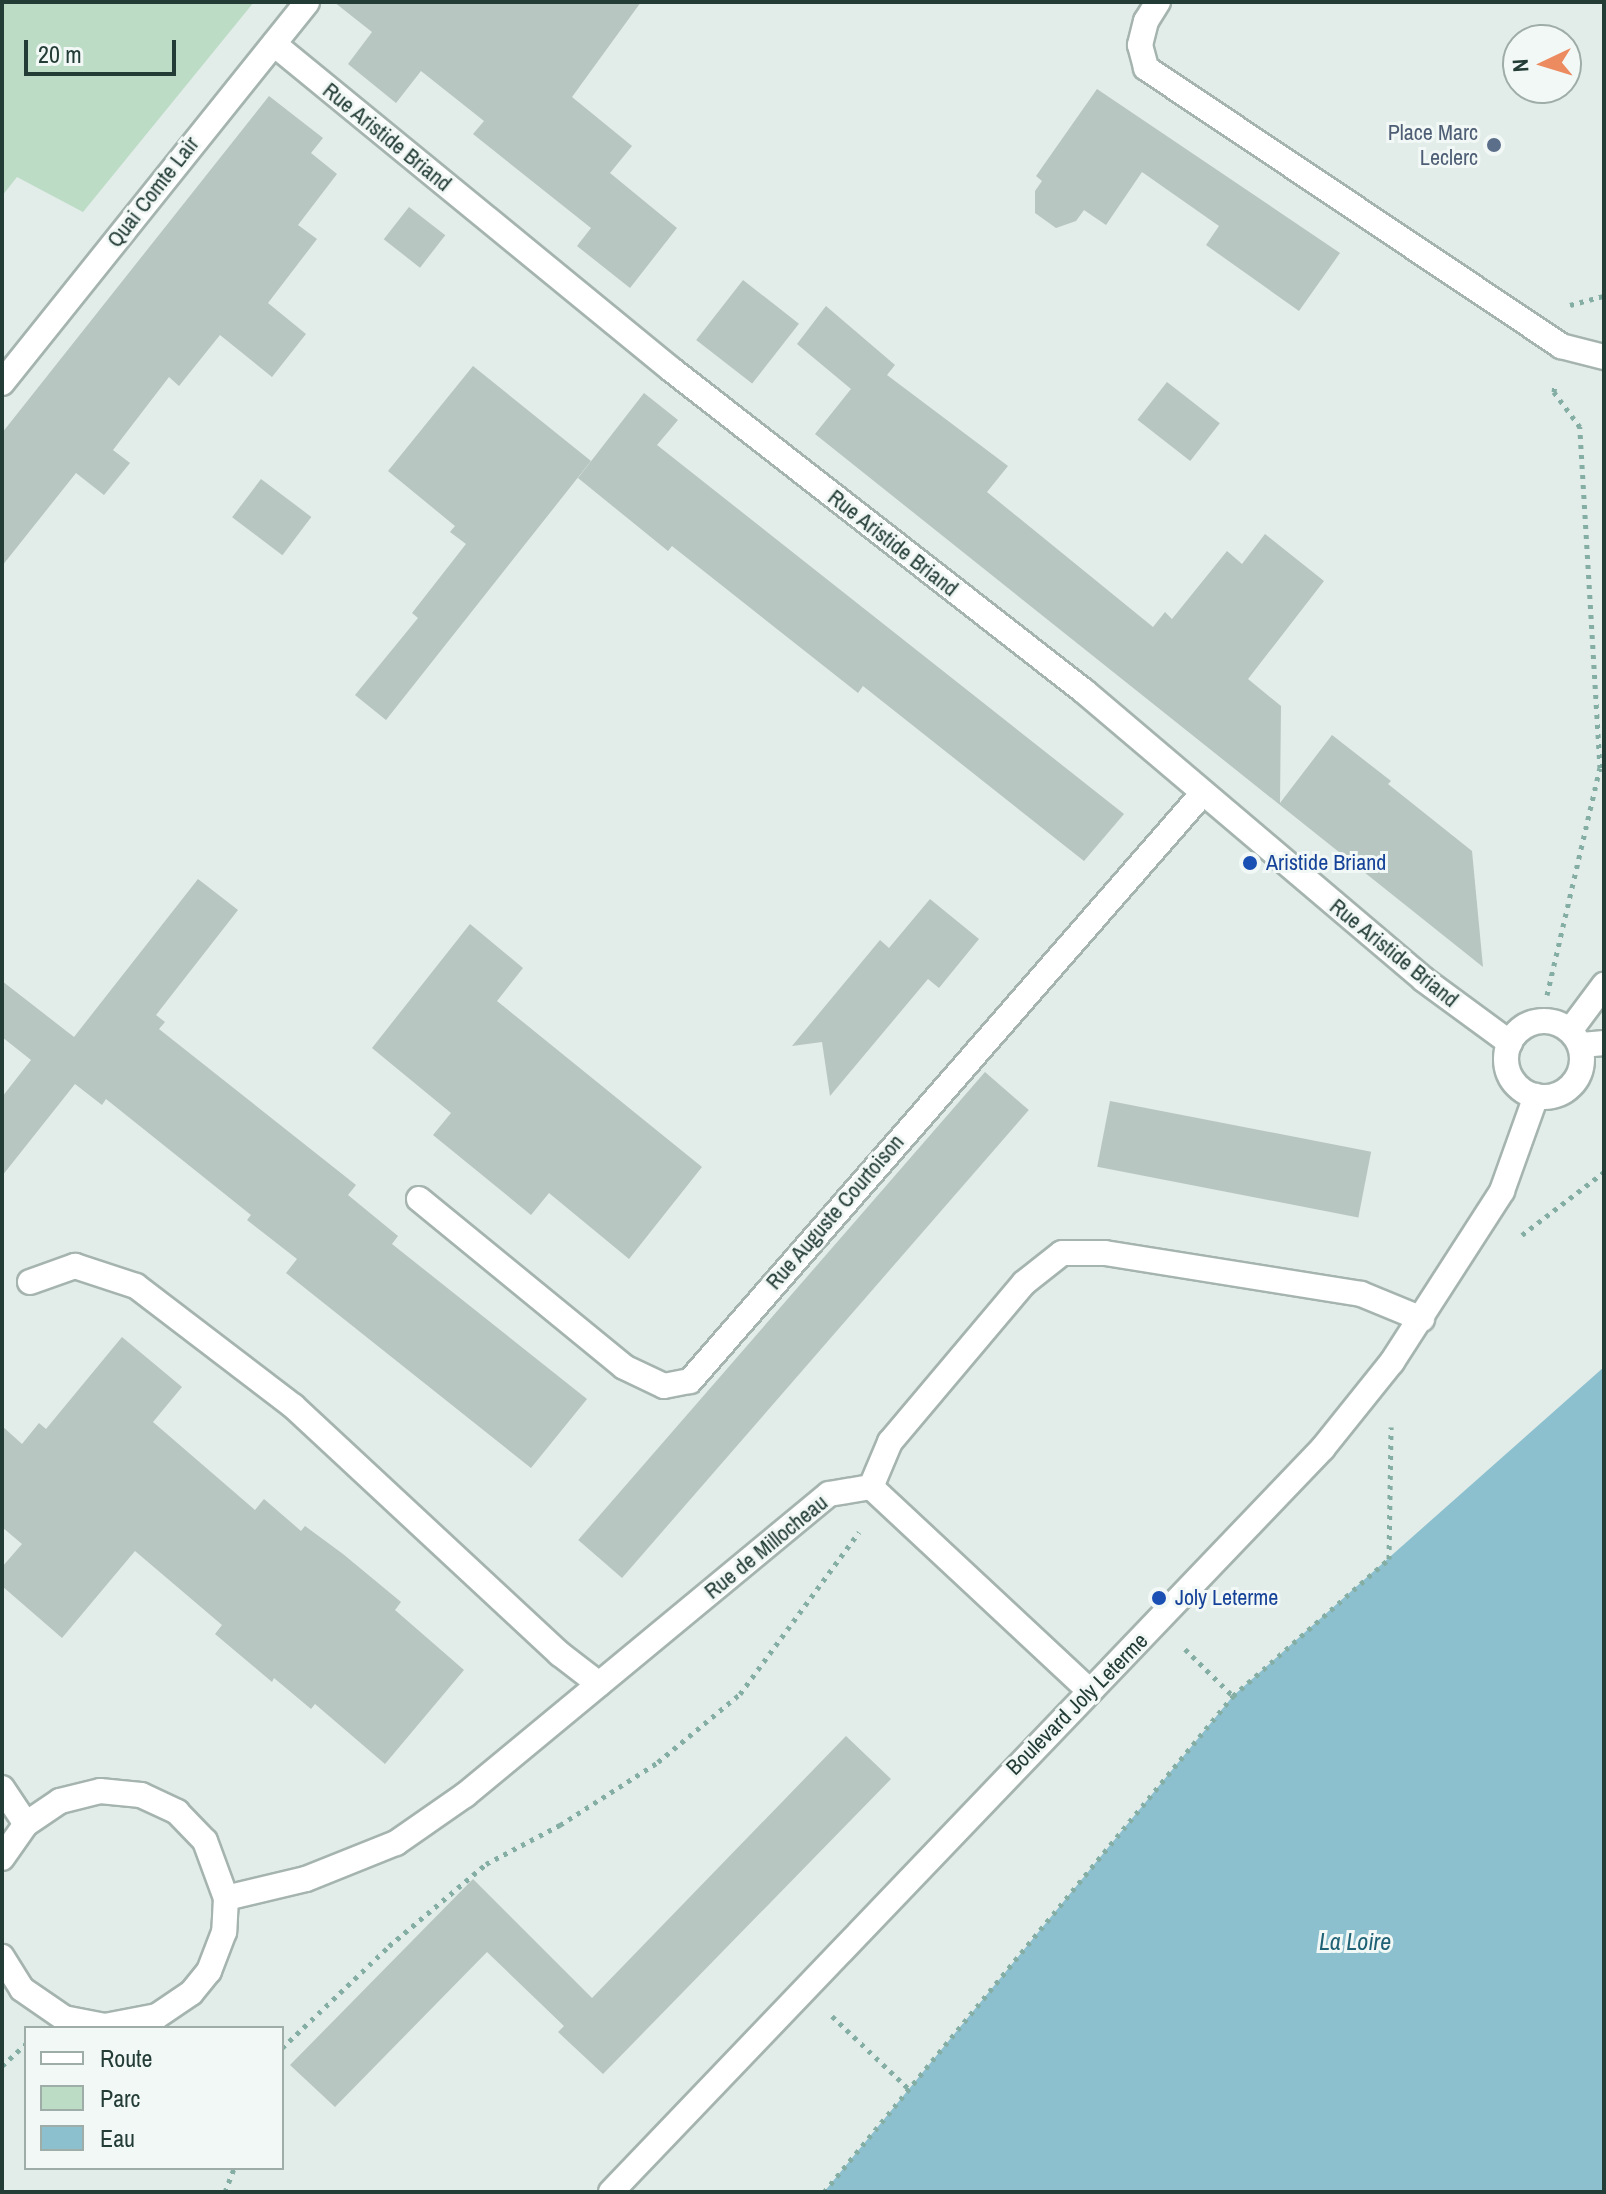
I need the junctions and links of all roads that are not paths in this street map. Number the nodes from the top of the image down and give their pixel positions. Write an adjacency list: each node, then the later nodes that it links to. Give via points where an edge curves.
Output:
1 (307, 2): 3 (street, Quai Comte Lair)
2 (1158, 2): 4 (street, via 1140,45 1146,68 1561,346)
3 (274, 44): 5 (street, Quai Comte Lair); 6 (street, Rue Aristide Briand, via 672,370 1085,692)
4 (1604, 357)
5 (2, 383)
6 (1203, 793): 9 (street, Rue Aristide Briand, via 1423,979); 11 (street, Rue Auguste Courtoison, via 690,1381 664,1386 624,1367)
7 (1604, 985): 8 (street)
8 (1586, 1039): 9 (street, via 1543,1022 1527,1025); 10 (street, via 1580,1071 1566,1090)
9 (1510, 1043): 10 (street, via 1506,1056 1511,1080)
10 (1536, 1096): 13 (street, Boulevard Joly Leterme, via 1502,1191)
11 (419, 1199)
12 (30, 1282): 15 (street, via 75,1266 136,1286 293,1406)
13 (1422, 1319): 14 (street, via 1361,1294 1105,1253 1062,1253 1024,1283 890,1442); 16 (street, Boulevard Joly Leterme, via 1323,1448)
14 (871, 1487): 15 (street, Rue de Millocheau, via 829,1494); 16 (street)
15 (599, 1684): 20 (street, Rue de Millocheau, via 465,1795 396,1843 306,1879)
16 (1090, 1691): 22 (street, Boulevard Joly Leterme)
17 (2, 1788): 18 (street)
18 (26, 1824): 19 (street); 20 (street, via 60,1801 100,1791 141,1795 177,1812 205,1841)
19 (2, 1858)
20 (226, 1898): 21 (street, via 224,1932 209,1971 191,1993 157,2016 105,2026 64,2018 22,1989)
21 (2, 1957)
22 (611, 2192)

